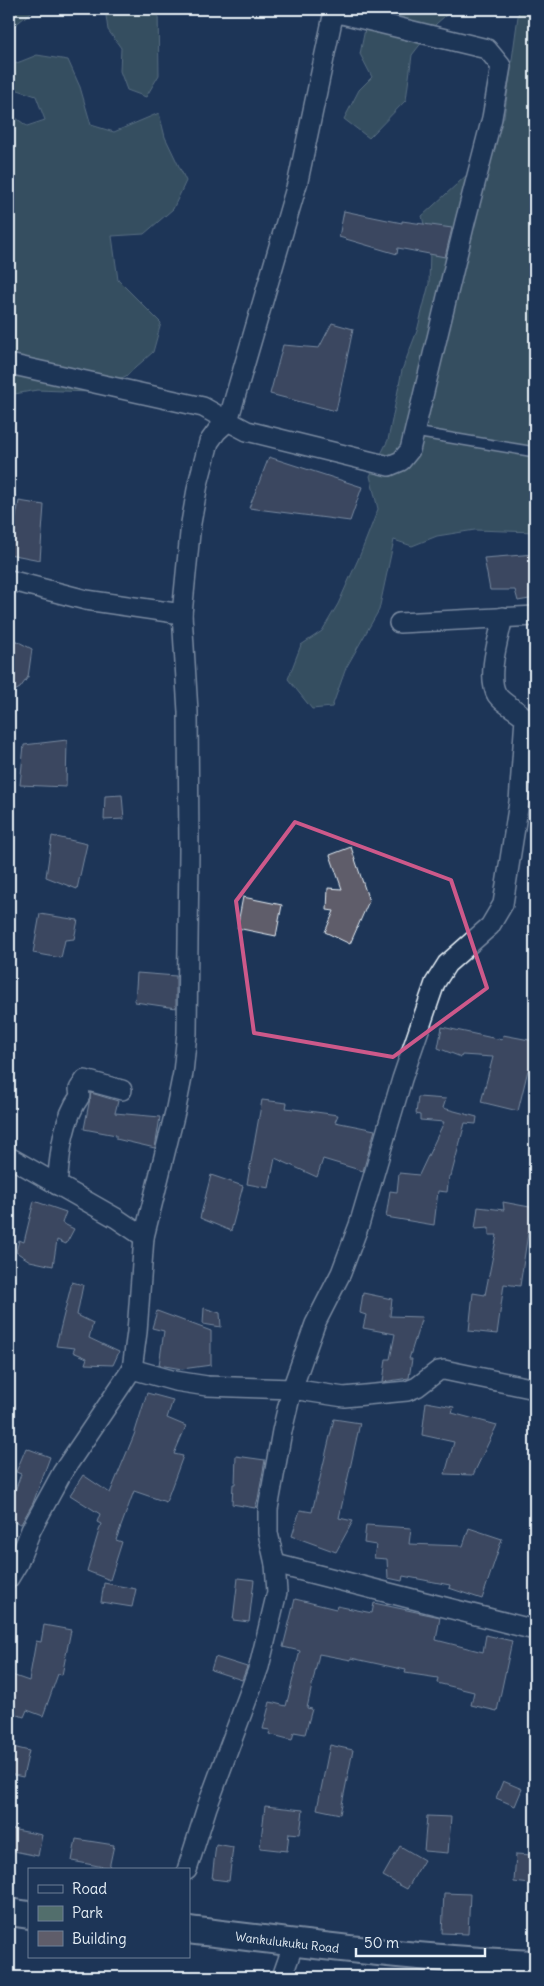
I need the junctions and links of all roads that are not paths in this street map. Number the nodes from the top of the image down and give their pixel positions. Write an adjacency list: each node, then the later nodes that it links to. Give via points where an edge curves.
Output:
1 (9, 364): 2 (street, via 203,407)
2 (228, 421): 3 (street, via 247,431 389,466 401,461 410,450); 3 (street, via 298,181 333,16 343,13 486,49 501,66 492,118); 6 (street, via 209,442 198,484)
3 (415, 432): 4 (lane)
4 (535, 452)
5 (9, 580): 6 (street, via 86,600)
6 (182, 614): 13 (street, via 188,722 187,1033 176,1108)
7 (535, 616): 8 (street)
8 (503, 617): 9 (street); 15 (street, via 492,668 496,694 525,718 518,802 503,904 490,926 447,964 435,983 358,1225)
9 (399, 623)
10 (122, 1090): 12 (street, via 85,1080 79,1088 80,1096 73,1106 62,1141)
11 (9, 1157): 12 (street)
12 (56, 1185): 13 (street)
13 (144, 1237): 14 (street)
14 (132, 1369): 15 (street, via 207,1386); 18 (street, via 62,1473)
15 (292, 1388): 16 (street, via 344,1397 406,1391 444,1370); 17 (street, via 268,1509 268,1533)
16 (535, 1388)
17 (275, 1564): 19 (street); 20 (street, via 277,1592 259,1666)
18 (12, 1567)
19 (535, 1630)
20 (188, 1868)
21 (9, 1912): 22 (main road)
22 (28, 1915)
23 (190, 1930): 24 (main road, Wankulukuku Road)
24 (294, 1943): 26 (main road, Wankulukuku Road); 27 (street)
25 (535, 1964): 26 (main road, Wankulukuku Road)
26 (491, 1970)
27 (282, 1977)

